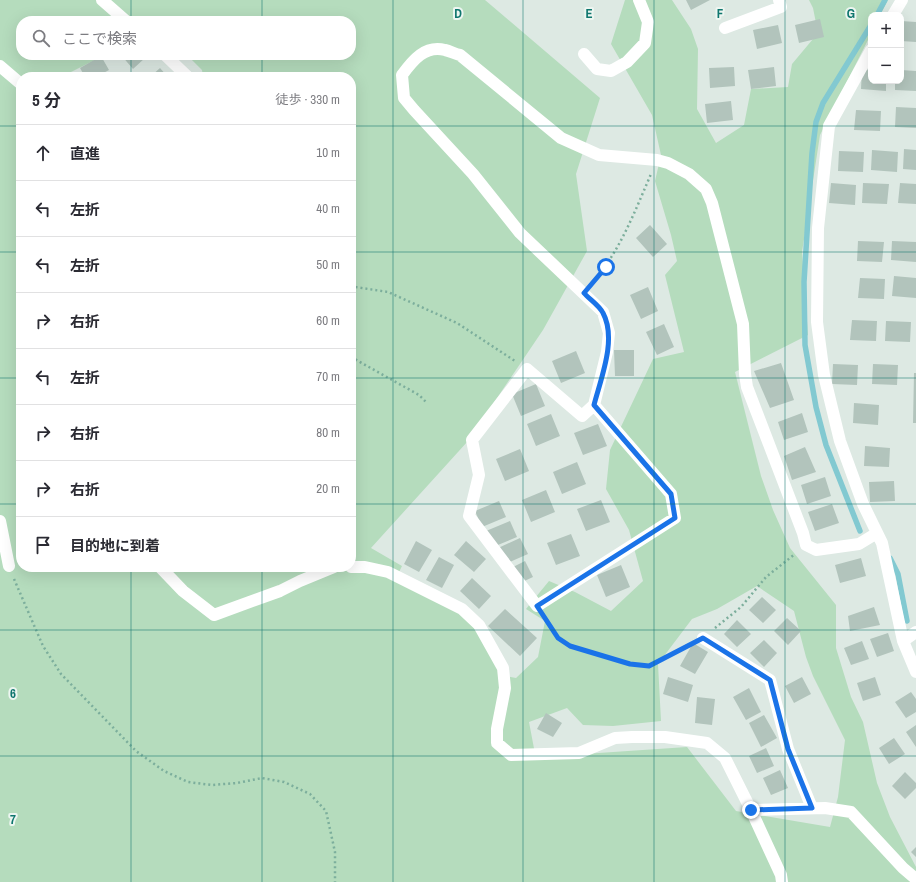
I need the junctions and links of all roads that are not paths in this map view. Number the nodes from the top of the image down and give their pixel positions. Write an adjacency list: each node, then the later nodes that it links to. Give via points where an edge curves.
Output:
1 (102, 0): 6 (street)
2 (639, 0): 8 (street, via 648,22 645,43 627,62 611,71 597,69)
3 (779, 0): 7 (street, via 781,7)
4 (902, 0): 5 (street)
5 (895, 12)
6 (120, 16)
7 (725, 28)
8 (584, 54)
9 (868, 55): 16 (street, via 829,126 818,228 817,322 824,375 840,441 863,504)
10 (170, 60): 12 (street)
11 (0, 66): 13 (street)
12 (183, 72)
13 (16, 80)
14 (594, 405): 14 (street, via 671,494 675,518 537,606 469,516 479,475 472,440 527,369 582,416); 16 (street, via 608,352 609,333 602,312 520,233 473,174 404,98 402,75 426,50 444,49 460,55 561,138 599,155 668,163 689,174 706,189 712,203 743,324 747,387 806,545 816,550 859,544)
15 (0, 521): 17 (street)
16 (877, 533): 23 (street, via 882,543)
17 (9, 566)
18 (356, 567): 26 (street, via 388,572 462,609 479,625 503,668 505,688 497,729 497,743 511,755 579,753 615,738 665,737 707,743 725,758)
19 (165, 572): 20 (street, via 183,591 214,615 280,591)
20 (322, 572)
21 (916, 632): 23 (street)
22 (703, 638): 25 (street, via 770,680 788,749)
23 (903, 641): 24 (street)
24 (916, 672)
25 (812, 808): 26 (street); 27 (street, via 851,812)
26 (751, 810): 28 (street)
27 (916, 879)
28 (782, 882)

